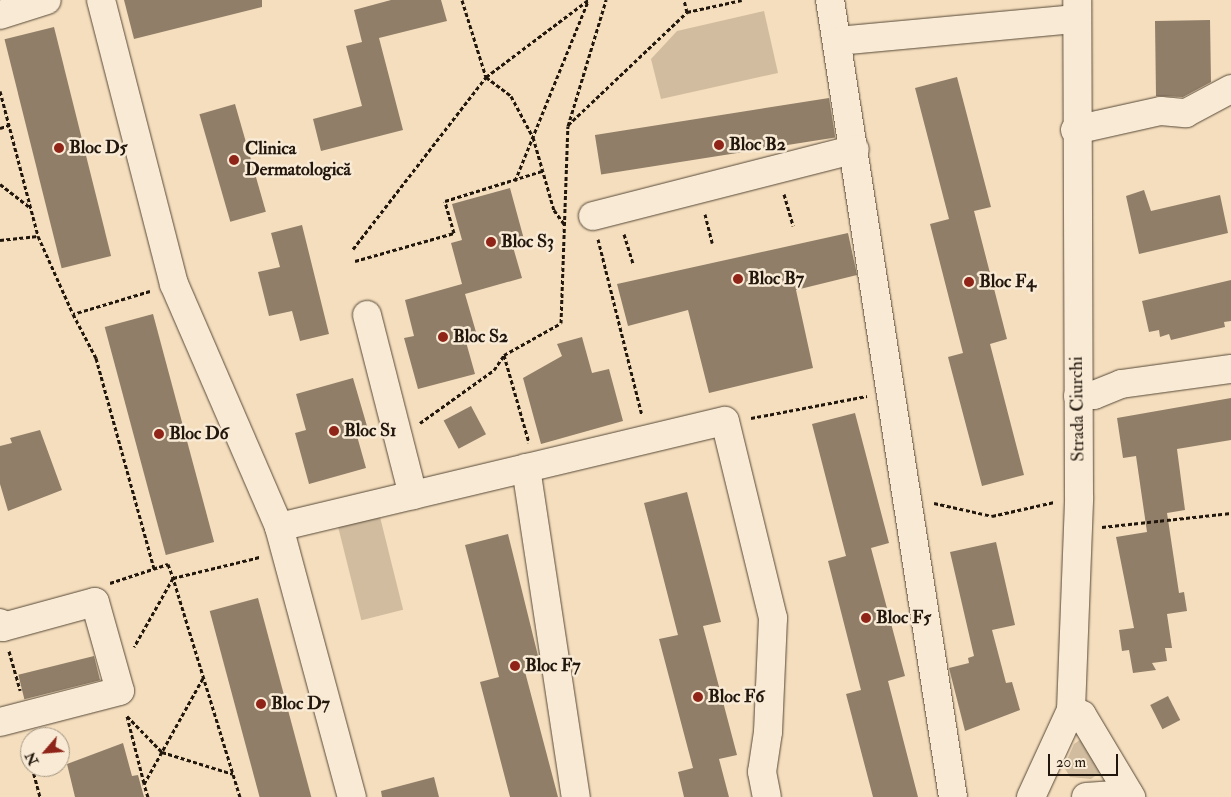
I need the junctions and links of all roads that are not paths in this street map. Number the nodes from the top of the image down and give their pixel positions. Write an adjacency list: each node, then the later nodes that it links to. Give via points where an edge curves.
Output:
1 (47, 0): 5 (street)
2 (102, 0): 16 (street, via 174,284)
3 (830, 0): 6 (street)
4 (1076, 9): 6 (street); 8 (street, Strada Ciurchi)
5 (0, 15)
6 (838, 41): 9 (street)
7 (1231, 89): 8 (street, via 1186,113 1161,111)
8 (1075, 130): 13 (street, Strada Ciurchi)
9 (855, 149): 10 (street); 24 (street)
10 (605, 213)
11 (367, 315): 15 (street)
12 (1231, 369): 13 (street, via 1122,384 1094,395)
13 (1078, 396): 18 (street, Strada Ciurchi, via 1079,497)
14 (531, 467): 15 (street); 22 (street); 23 (street, via 725,421 773,618 768,732 762,772)
15 (413, 495): 16 (street)
16 (282, 539): 21 (street)
17 (1, 625): 19 (street, via 95,602 121,695)
18 (1071, 710): 20 (street, via 1082,714); 25 (street)
19 (0, 722)
20 (1130, 796): 26 (street)
21 (352, 797)
22 (576, 797)
23 (767, 797)
24 (953, 797)
25 (1031, 797)
26 (1086, 797)

